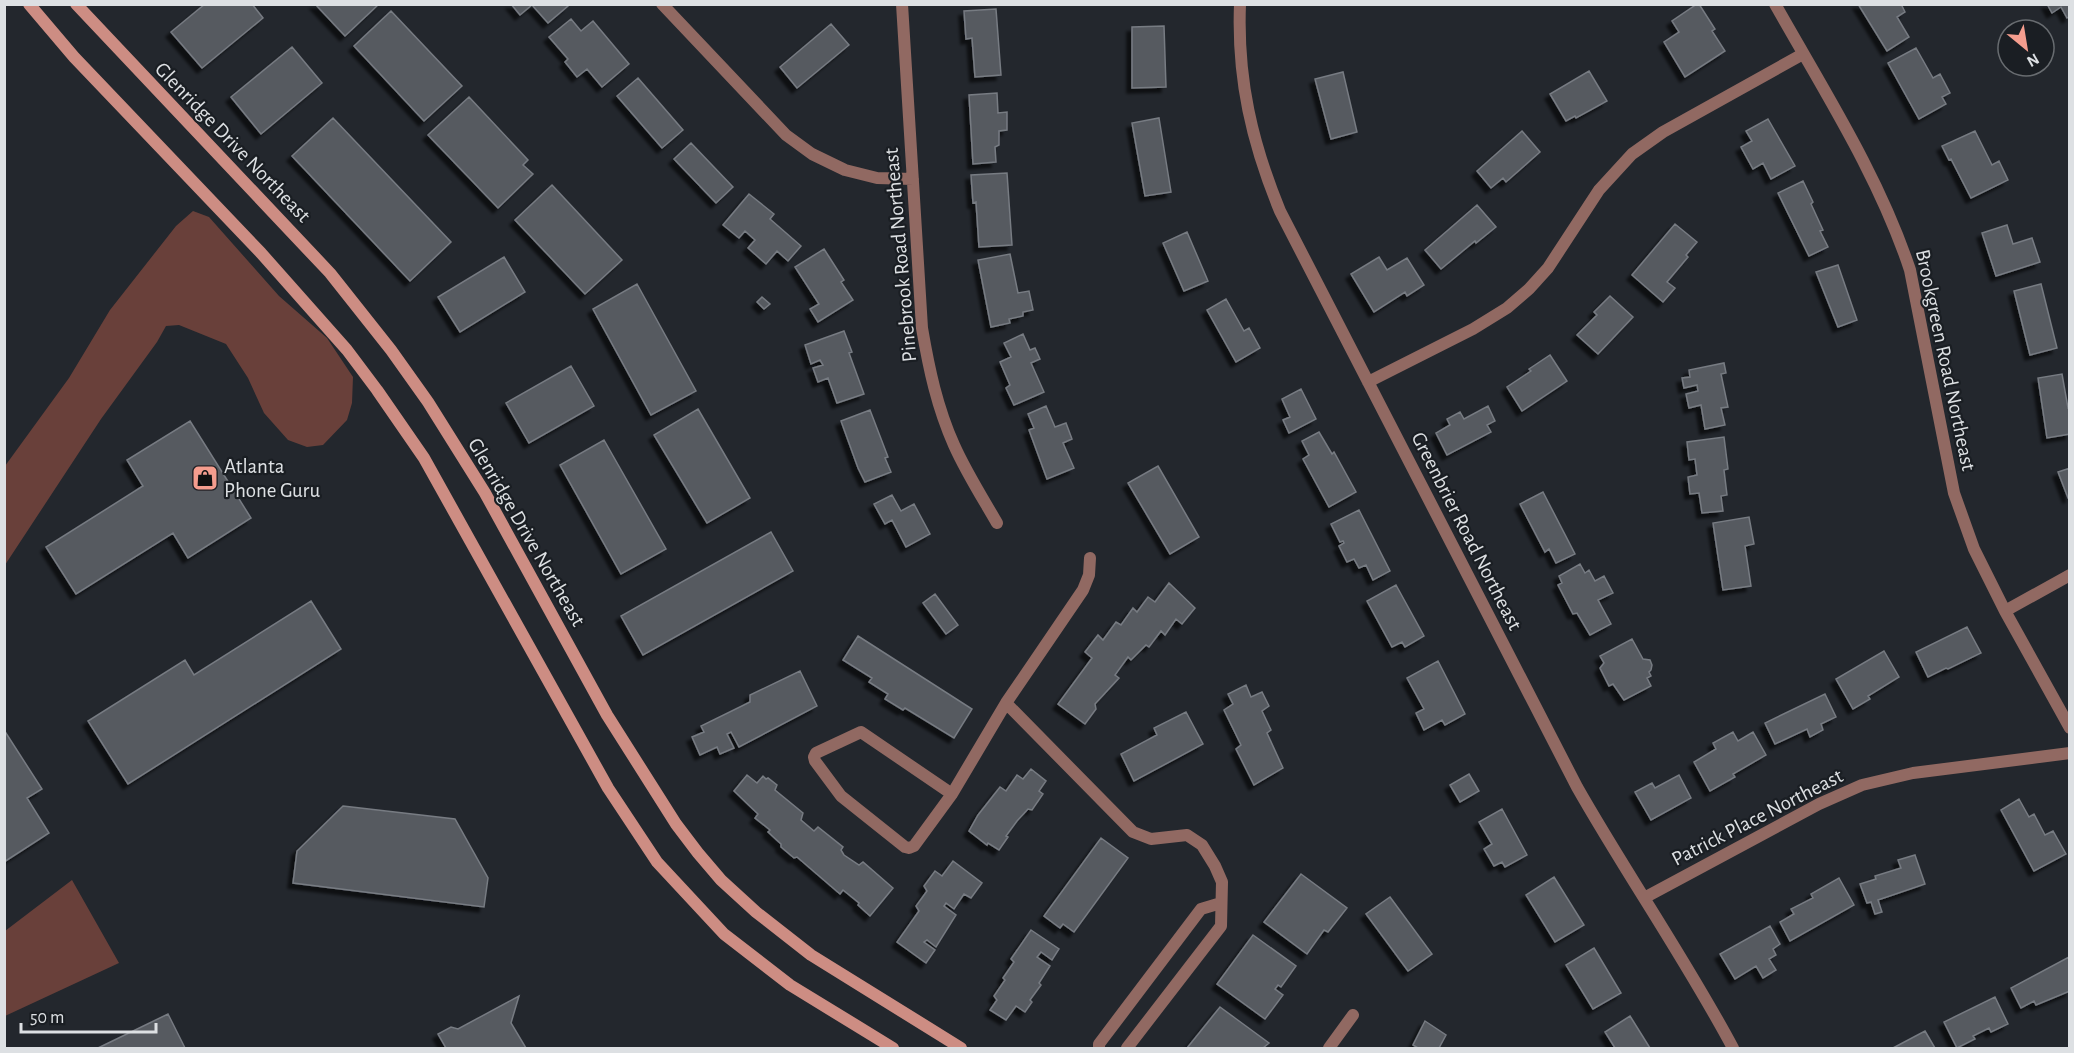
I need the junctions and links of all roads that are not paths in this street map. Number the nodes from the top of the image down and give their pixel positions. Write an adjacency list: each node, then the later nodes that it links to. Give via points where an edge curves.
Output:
1 (29, 4): 21 (main road, via 347,350 424,458 608,788 657,862 724,934 790,985)
2 (76, 4): 22 (main road, Glenridge Drive Northeast, via 330,273 391,350 485,493 607,714 676,824 705,862 756,912 811,955)
3 (662, 4): 8 (street, via 786,135 812,154 845,170 877,178)
4 (902, 4): 8 (street, Pinebrook Road Northeast)
5 (1240, 4): 9 (street, Greenbrier Road Northeast, via 1242,80 1263,169 1280,211)
6 (1775, 4): 7 (street, Brookgreen Road Northeast)
7 (1803, 54): 9 (street, via 1663,132 1632,154 1599,190 1548,268 1507,308); 13 (street, Brookgreen Road Northeast, via 1870,172 1899,238 1910,270 1954,493 1974,549)
8 (913, 179): 10 (street, Pinebrook Road Northeast, via 922,328 930,376 954,446)
9 (1368, 382): 18 (street, Greenbrier Road Northeast, via 1577,787)
10 (997, 523)
11 (1090, 558): 14 (street, via 1083,590)
12 (2070, 575): 13 (street)
13 (2005, 611): 15 (street, Brookgreen Road Northeast)
14 (1006, 703): 17 (street); 19 (street, via 1134,832 1151,839 1187,835 1202,845 1222,882)
15 (2070, 728)
16 (2070, 753): 18 (street, Patrick Place Northeast, via 1913,773 1862,785)
17 (952, 794): 17 (street, via 914,846 905,847 841,796 814,757 861,732)
18 (1644, 898): 26 (street, Greenbrier Road Northeast)
19 (1221, 903): 23 (street, via 1201,909); 24 (street, via 1221,926)
20 (1353, 1015): 25 (street)
21 (893, 1048)
22 (961, 1048)
23 (1099, 1048)
24 (1127, 1048)
25 (1329, 1048)
26 (1733, 1048)

